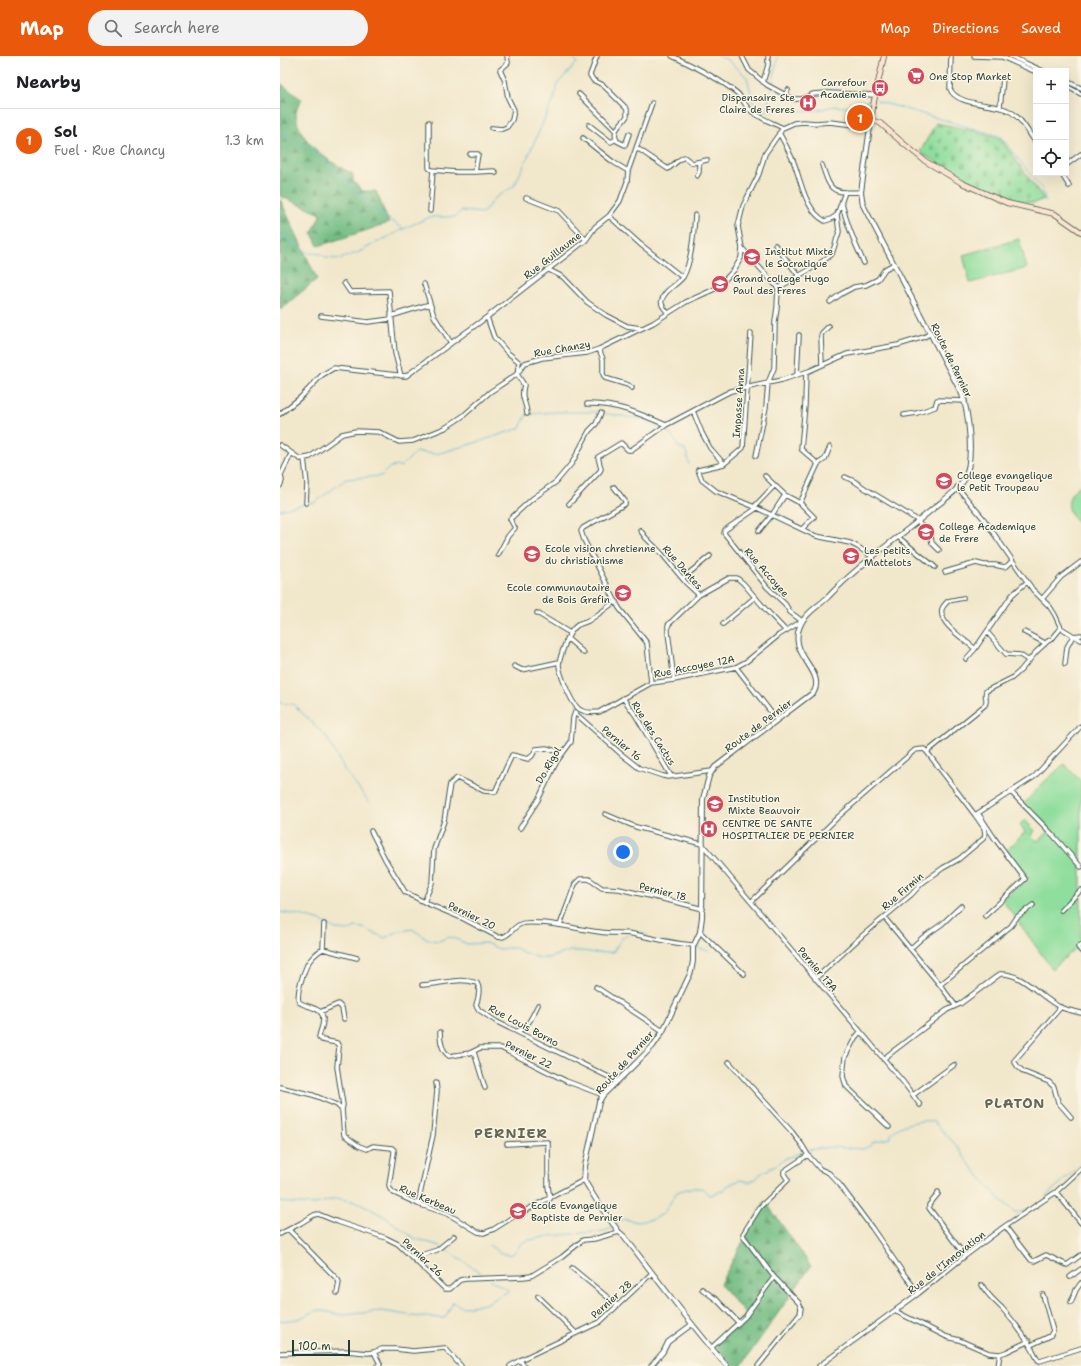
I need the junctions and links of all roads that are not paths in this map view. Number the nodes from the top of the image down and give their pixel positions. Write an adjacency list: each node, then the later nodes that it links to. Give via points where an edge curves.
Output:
1 (507, 56): 26 (street, via 508,63 500,70 514,110 512,120 507,127)
2 (597, 56): 28 (street, via 590,75 627,109 627,116)
3 (672, 56): 27 (street, via 739,95 748,108)
4 (742, 56): 12 (street, via 749,70)
5 (768, 56): 12 (street)
6 (884, 56): 19 (main road)
7 (951, 56): 21 (street, via 952,94)
8 (974, 56): 9 (street)
9 (1008, 57): 10 (street)
10 (1033, 69)
11 (1003, 79): 21 (street)
12 (763, 82): 18 (street)
13 (1069, 86): 14 (street); 17 (street)
14 (1081, 88)
15 (788, 90): 18 (street)
16 (579, 94): 28 (street)
17 (1081, 94)
18 (785, 95): 19 (street, via 793,99 828,93)
19 (875, 95): 22 (main road)
20 (652, 103): 34 (street, Rue Guillaume)
21 (1000, 107): 33 (street, via 1016,115)
22 (871, 120): 25 (street, Route de Pernier); 56 (main road, via 880,122 925,161 962,183 1007,204 1055,214)
23 (428, 122): 41 (street, via 428,167)
24 (590, 125): 32 (street, via 611,142)
25 (870, 127): 27 (street, via 830,122 803,122); 49 (street, Route de Pernier)
26 (492, 128)
27 (783, 128): 29 (street, Rue Chanzy)
28 (616, 130): 32 (street)
29 (779, 133): 54 (street, via 815,213 825,221); 59 (street, Rue Chanzy, via 765,154 759,174 743,206 738,226)
30 (629, 134): 32 (street, via 625,145)
31 (583, 138): 42 (street)
32 (616, 139)
33 (1034, 140)
34 (636, 149): 38 (street, via 668,169 684,158 692,163); 42 (street, Rue Guillaume)
35 (470, 154): 43 (street, via 478,154)
36 (1081, 154): 39 (street)
37 (707, 160): 38 (street)
38 (699, 162): 45 (street)
39 (1069, 163)
40 (822, 165): 48 (street, via 829,185 835,190)
41 (433, 170): 43 (street); 52 (street)
42 (628, 171): 55 (street, Rue Guillaume, via 622,196)
43 (475, 172): 44 (street)
44 (496, 173)
45 (697, 176)
46 (1063, 176): 47 (street)
47 (1069, 186)
48 (845, 192): 49 (street); 51 (street)
49 (861, 192): 61 (street, Route de Pernier, via 863,205)
50 (526, 198): 57 (street, via 559,211)
51 (841, 203): 54 (street); 60 (street, via 851,236)
52 (430, 211)
53 (695, 215): 64 (street, via 693,240)
54 (837, 215): 63 (street, via 839,232 832,254)
55 (609, 216): 57 (street, Rue Guillaume, via 595,227); 64 (street)
56 (1081, 232)
57 (586, 240): 62 (street, Rue Guillaume)
58 (775, 245): 63 (street)
59 (742, 248): 67 (street); 70 (street, Rue Chanzy, via 741,258 734,270 716,288)
60 (864, 264)
61 (894, 264): 68 (street, via 885,269 878,279 854,287); 77 (street, Route de Pernier)
62 (547, 269): 73 (street, Rue Guillaume); 75 (street, via 563,277 587,302 606,315 627,326)
63 (799, 276): 67 (street)
64 (682, 277): 70 (street, via 662,299 661,304)
65 (344, 283): 72 (street, via 350,292 389,291)
66 (424, 284): 69 (street)
67 (778, 288): 86 (street, via 774,368)
68 (830, 302)
69 (430, 304): 72 (street); 79 (street, via 434,316)
70 (668, 313): 75 (street, Rue Chanzy)
71 (321, 316): 72 (street, via 368,322)
72 (391, 317): 85 (street, via 395,353)
73 (487, 317): 79 (street, Rue Guillaume); 83 (street, via 494,337 519,362)
74 (829, 326): 81 (street, via 821,336)
75 (641, 328): 80 (street, Rue Chanzy)
76 (751, 333): 88 (street, Impasse Anna)
77 (930, 333): 81 (street, via 898,345 847,354); 89 (street, Route de Pernier)
78 (799, 335): 84 (street)
79 (451, 343): 85 (street, Rue Guillaume, via 406,376)
80 (599, 349): 83 (street, Rue Chanzy, via 525,363); 87 (street, via 603,358 605,378)
81 (822, 365): 82 (street)
82 (806, 372): 84 (street); 103 (street, via 801,449)
83 (517, 374): 94 (street, via 524,385 522,400); 101 (street, Rue Chanzy, via 445,428 413,441 399,442 378,432 356,431 342,434 310,457)
84 (797, 375): 86 (street)
85 (401, 376): 93 (street, via 334,368 322,375)
86 (768, 383): 88 (street); 100 (street)
87 (632, 388)
88 (746, 388): 91 (street, via 731,391); 102 (street, Impasse Anna, via 743,448)
89 (965, 401): 95 (street, via 937,400 935,407); 110 (street, Route de Pernier, via 969,432 968,468 965,479)
90 (587, 404): 96 (street, via 602,404 627,410)
91 (692, 410): 96 (street); 102 (street, via 710,448)
92 (601, 412): 123 (street, via 572,463 556,482 510,519 515,528)
93 (280, 414)
94 (527, 414)
95 (904, 415)
96 (666, 425): 114 (street, via 631,450 621,443 598,457 600,471)
97 (280, 445): 99 (street)
98 (830, 447): 103 (street, via 825,459)
99 (291, 454): 101 (street, via 300,459); 104 (street)
100 (756, 456)
101 (304, 458): 113 (street, via 308,484)
102 (724, 464): 115 (street, Impasse Anna, via 698,470 702,480 716,491)
103 (818, 464): 112 (street)
104 (281, 475): 108 (street)
105 (765, 476): 107 (street)
106 (845, 477): 117 (street)
107 (775, 485): 111 (street); 115 (street)
108 (280, 486)
109 (614, 487): 136 (street, via 625,503 581,531)
110 (957, 487): 117 (street, Route de Pernier); 126 (street, via 983,518)
111 (786, 496): 112 (street); 116 (street)
112 (800, 503): 118 (street, via 814,517)
113 (306, 504)
114 (569, 504)
115 (756, 508): 116 (street); 138 (street, Rue Accoyee, via 724,533 790,612)
116 (772, 515): 118 (street); 120 (street)
117 (918, 521): 121 (street, Route de Pernier); 122 (street)
118 (802, 529): 125 (street, via 821,538 850,543)
119 (640, 530): 130 (street, Rue Dantes)
120 (759, 531)
121 (898, 537): 125 (street, Route de Pernier); 128 (street)
122 (939, 550)
123 (498, 555)
124 (710, 556): 130 (street)
125 (873, 557): 138 (street, Route de Pernier, via 848,576)
126 (1012, 561): 129 (street, via 1004,567 976,563); 131 (street)
127 (1081, 562): 135 (street, via 1061,577)
128 (935, 567)
129 (945, 572)
130 (683, 578): 132 (street, Rue Dantes)
131 (1027, 582): 135 (street); 142 (street, via 1012,595)
132 (699, 595): 133 (street, via 729,578 737,578); 158 (street, Rue Dantes, via 668,625)
133 (755, 597): 139 (street); 141 (street)
134 (963, 598): 150 (street, via 948,601 943,607 942,615 952,631)
135 (1042, 599): 140 (street, via 1055,614)
136 (616, 601): 144 (street, via 586,622 578,624); 159 (street, via 647,643)
137 (537, 613): 144 (street)
138 (802, 621): 141 (street, Rue Accoyee 12A); 163 (street, Route de Pernier, via 796,639 797,646 816,679 817,686 806,699)
139 (723, 624)
140 (1061, 628): 146 (street); 149 (street)
141 (786, 631): 157 (street, Rue Accoyee 12A)
142 (987, 632): 150 (street); 153 (street, via 1006,654 1020,654)
143 (1024, 632): 149 (street)
144 (570, 633): 147 (street)
145 (1081, 635): 146 (street)
146 (1073, 636): 148 (street); 155 (street, via 1067,647)
147 (568, 638): 151 (street); 154 (street)
148 (1081, 640)
149 (1045, 643): 153 (street)
150 (975, 649): 152 (street)
151 (584, 653)
152 (966, 659)
153 (1029, 661): 165 (street, via 1012,678 986,691 985,705)
154 (559, 662): 156 (street, via 522,670); 161 (street, via 559,672)
155 (1065, 664)
156 (514, 666)
157 (736, 667): 158 (street, Rue Accoyee 12A); 163 (street)
158 (674, 680): 159 (street, Rue Accoyee 12A)
159 (651, 683): 160 (street, Rue Accoyee 12A)
160 (623, 698): 161 (street, Rue Accoyee 12A, via 598,712 586,712); 168 (street, Rue des Cactus)
161 (576, 707): 162 (street, Do Rigol)
162 (575, 713): 166 (street, Do Rigol, via 572,718 571,742); 168 (street, Pernier 16, via 639,768)
163 (777, 720): 167 (street, Route de Pernier)
164 (1081, 726): 169 (street, via 1034,777)
165 (927, 752): 171 (street); 178 (street, via 924,749 915,750 848,808)
166 (563, 753): 172 (street, Do Rigol); 177 (street, via 546,748 536,749 528,760 512,755 495,792 484,791 457,778 450,784 444,821 434,849 432,883)
167 (712, 771): 168 (street, Pernier 16); 174 (street, Route de Pernier, via 703,799)
168 (671, 776)
169 (1011, 792): 171 (street); 175 (street)
170 (605, 814): 174 (street, via 636,827)
171 (976, 814): 183 (street, via 1025,879); 184 (street, Rue Firmin, via 984,828 984,838 959,859 922,883)
172 (520, 828)
173 (371, 831): 177 (street, Pernier 20, via 405,892)
174 (702, 844): 178 (street, Pernier 17A); 181 (street, Route de Pernier)
175 (1081, 867)
176 (1081, 890): 182 (street)
177 (424, 902): 186 (street, Pernier 20, via 501,938 520,924)
178 (751, 902): 195 (street, Pernier 17A)
179 (1033, 904): 197 (street, via 1017,917 1011,926)
180 (961, 906): 191 (street)
181 (703, 909): 186 (street, Pernier 18, via 619,889 602,888 589,879 578,881); 187 (street, Route de Pernier)
182 (1061, 910)
183 (985, 916)
184 (884, 917): 191 (street); 195 (street, Rue Firmin)
185 (324, 924): 190 (street)
186 (560, 925): 189 (street, Pernier 20, via 598,932 631,933)
187 (700, 932): 189 (street, Route de Pernier); 194 (street)
188 (1081, 944): 192 (street, via 1078,947)
189 (694, 945): 205 (street, Route de Pernier, via 691,972)
190 (323, 949): 193 (street); 202 (street, via 307,965 298,998 301,1004)
191 (910, 949): 197 (street)
192 (1081, 951)
193 (357, 958)
194 (744, 974)
195 (815, 979): 208 (street, Pernier 17A)
196 (422, 984): 206 (street, Rue Louis Borno, via 455,980 477,983 479,990 476,1005 479,1010)
197 (940, 985): 200 (street)
198 (596, 987): 205 (street)
199 (538, 1005): 206 (street, via 526,1026)
200 (955, 1006): 201 (street, via 1000,974 1006,973 1033,987); 210 (street)
201 (1061, 1007): 203 (street); 221 (street, via 1014,1061 1024,1072 1054,1086 1058,1102)
202 (320, 1012): 204 (street, via 338,1004 342,1008); 220 (street, via 323,1021 319,1036 322,1040 337,1043 339,1047 337,1067)
203 (1081, 1013)
204 (344, 1020)
205 (663, 1030): 213 (street, Route de Pernier, via 653,1046)
206 (516, 1031): 213 (street, Rue Louis Borno)
207 (440, 1032): 209 (street, Pernier 22, via 447,1055)
208 (860, 1032): 210 (street, Pernier 17A); 222 (street, via 845,1057 843,1076 846,1086)
209 (474, 1052): 216 (street); 217 (street, Pernier 22, via 480,1048 501,1048 566,1081)
210 (883, 1059): 218 (street, Pernier 17A)
211 (729, 1062): 224 (street, via 792,1132)
212 (954, 1065): 218 (street)
213 (616, 1081): 217 (street, Route de Pernier)
214 (436, 1082): 230 (street, via 433,1135)
215 (280, 1087): 220 (street, via 313,1095 337,1105)
216 (485, 1088)
217 (603, 1095): 226 (street, Route de Pernier, via 590,1136)
218 (913, 1095): 219 (street, Pernier 17A)
219 (920, 1104)
220 (342, 1110): 230 (street, Rue Kerbeau, via 343,1132 348,1139 367,1149 374,1146 394,1150 390,1189)
221 (1071, 1117)
222 (890, 1127)
223 (507, 1144): 229 (street, via 548,1142)
224 (808, 1155): 243 (street, via 785,1170 784,1174 788,1180 760,1208 743,1234); 249 (street, via 820,1169 840,1185)
225 (1081, 1169): 228 (street, Rue de l'Innovation)
226 (584, 1180): 229 (street, Rue Kerbeau); 234 (street)
227 (938, 1192): 237 (street, via 929,1208)
228 (1056, 1192): 231 (street); 232 (street, Rue de l'Innovation)
229 (550, 1199): 230 (street, Rue Kerbeau, via 484,1233 448,1214)
230 (418, 1204)
231 (1081, 1223)
232 (1005, 1226): 237 (street, Rue de l'Innovation); 238 (street, via 1031,1260 1046,1255 1067,1265)
233 (289, 1230): 235 (street, Pernier 26); 239 (street, Pernier 26, via 318,1214 386,1238 398,1244); 248 (street, via 338,1280)
234 (619, 1232): 239 (street, Pernier 26, via 583,1240 562,1257 531,1276 466,1279 460,1280 450,1289 445,1289); 242 (street)
235 (280, 1234)
236 (454, 1236): 239 (street, via 437,1250)
237 (965, 1256): 249 (street, Rue de l'Innovation)
238 (1081, 1256)
239 (412, 1258)
240 (572, 1268): 253 (street)
241 (1081, 1269): 244 (street)
242 (652, 1273): 253 (street, Pernier 28); 256 (street)
243 (774, 1277): 255 (street); 272 (street, via 799,1303 801,1311)
244 (1070, 1277)
245 (1081, 1283): 252 (street)
246 (982, 1285): 258 (street)
247 (702, 1289): 255 (street, via 717,1300)
248 (337, 1293)
249 (919, 1293): 254 (street, Rue de l'Innovation)
250 (1043, 1295): 258 (street, via 1053,1331 1050,1336)
251 (538, 1296): 257 (street)
252 (1071, 1302)
253 (617, 1305): 257 (street, Pernier 28, via 600,1322)
254 (895, 1311): 263 (street, via 947,1337 989,1353); 265 (street, Rue de l'Innovation)
255 (739, 1323): 259 (street)
256 (691, 1325): 259 (street); 270 (street, via 668,1342)
257 (576, 1333): 264 (street, Pernier 28)
258 (1030, 1343): 260 (street, via 1040,1361); 263 (street)
259 (711, 1348): 271 (street)
260 (1081, 1348)
261 (374, 1352): 262 (street); 266 (street, via 380,1364); 267 (street, via 389,1349 413,1351 445,1348)
262 (280, 1353)
263 (1000, 1354): 273 (street)
264 (520, 1360): 268 (street, Pernier 28); 269 (street)
265 (822, 1365)
266 (376, 1366)
267 (461, 1366)
268 (510, 1366)
269 (524, 1366)
270 (651, 1366)
271 (727, 1366)
272 (758, 1366)
273 (998, 1366)

